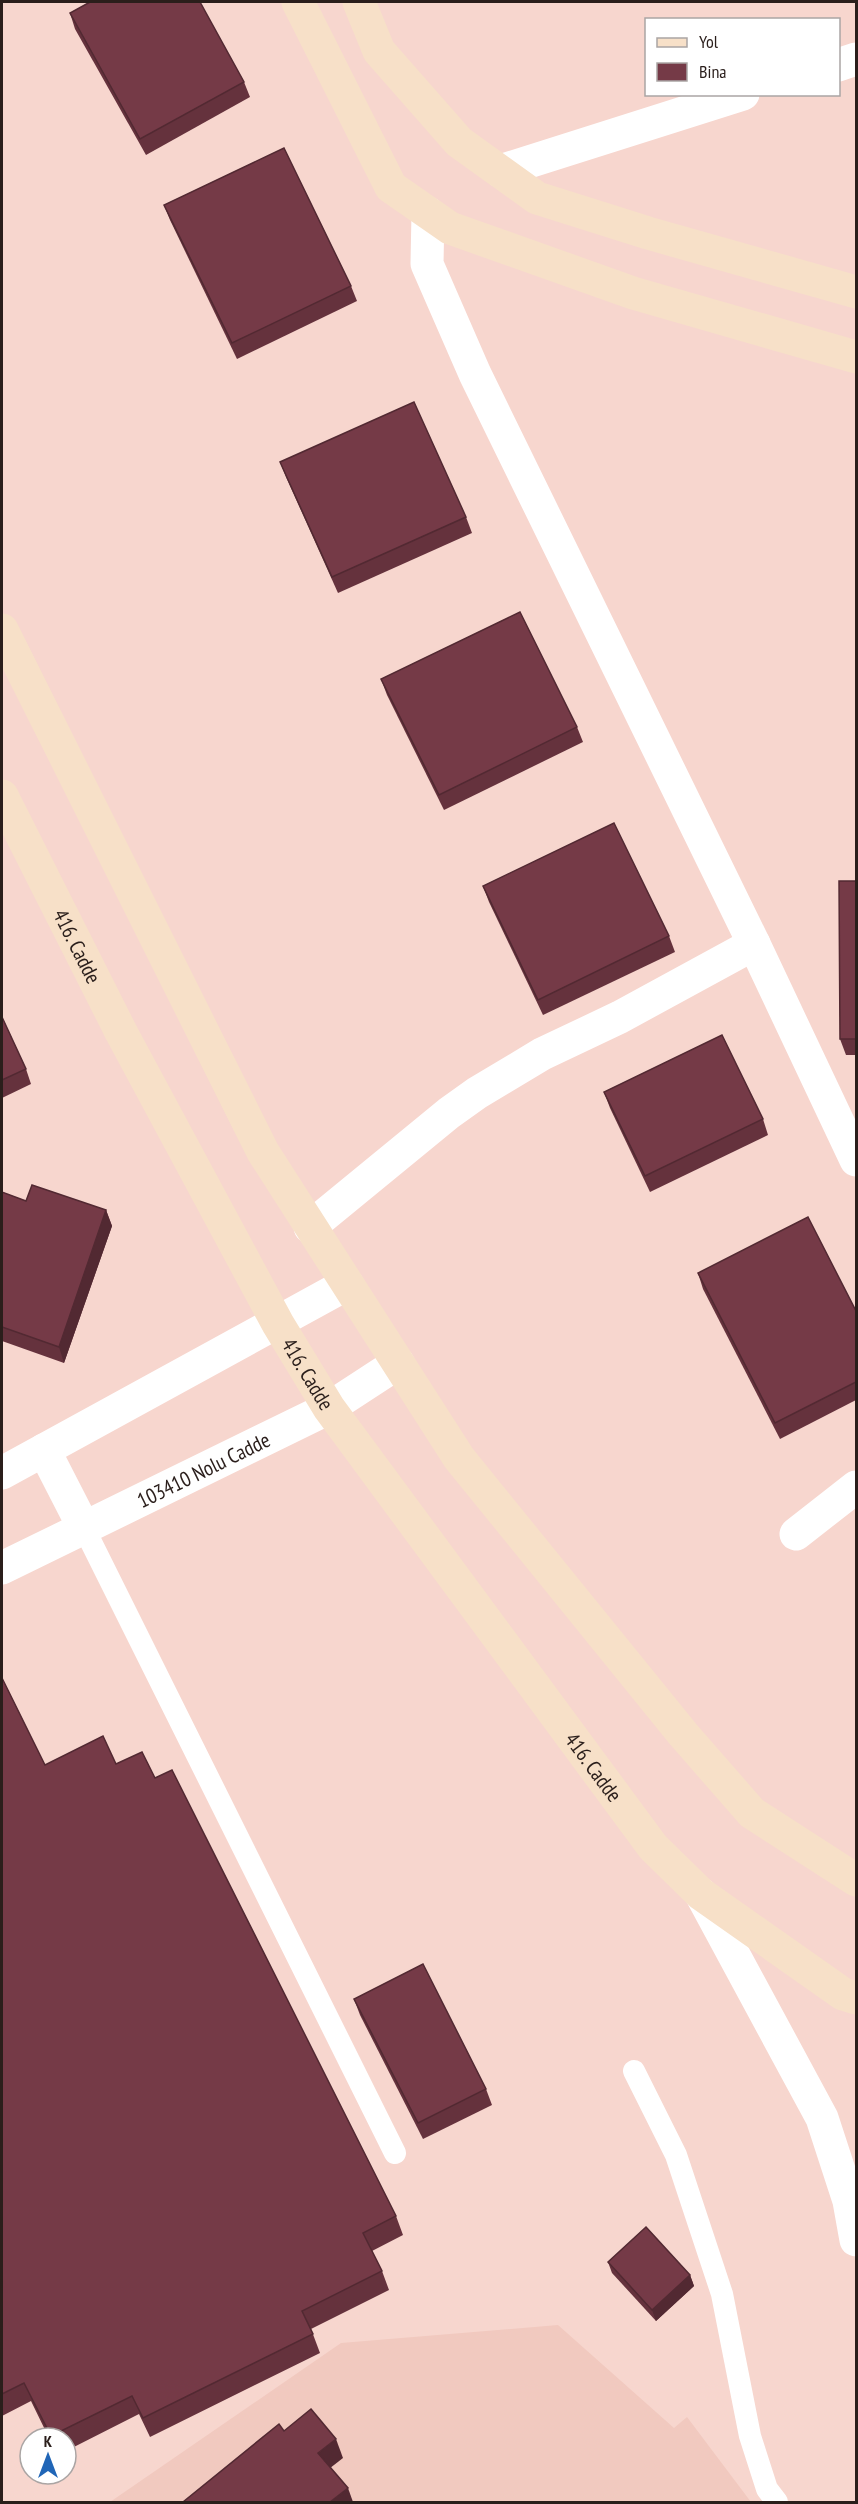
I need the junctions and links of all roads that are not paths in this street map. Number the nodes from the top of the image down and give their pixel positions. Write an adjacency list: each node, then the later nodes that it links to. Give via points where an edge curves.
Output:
1 (298, 2): 7 (main road, via 391,187)
2 (359, 2): 6 (main road, via 379,51 459,142)
3 (856, 59): 4 (street)
4 (840, 64)
5 (737, 96): 6 (street)
6 (500, 171): 8 (main road, via 537,198)
7 (428, 213): 9 (main road, via 450,228 633,293); 12 (street, via 427,264 475,374)
8 (856, 292)
9 (856, 357)
10 (2, 630): 15 (main road, via 262,1152)
11 (2, 796): 17 (main road, 416. Cadde, via 121,1032)
12 (754, 944): 13 (street); 15 (street, via 620,1017 542,1054 477,1093 431,1126)
13 (842, 1097): 14 (street)
14 (856, 1160)
15 (310, 1227): 16 (main road)
16 (347, 1284): 17 (street); 18 (main road)
17 (278, 1324): 19 (main road, 416. Cadde); 20 (street)
18 (398, 1363): 19 (street, 103410 Nolu Cadde); 26 (main road, via 459,1458 752,1813)
19 (329, 1408): 23 (street, 103410 Nolu Cadde); 27 (main road, 416. Cadde, via 652,1847)
20 (44, 1450): 21 (street); 23 (street)
21 (2, 1473)
22 (856, 1487): 24 (street)
23 (84, 1528): 25 (street, 103410 Nolu Cadde); 30 (lane)
24 (796, 1534)
25 (2, 1568)
26 (856, 1880)
27 (701, 1894): 28 (main road, 416. Cadde, via 843,1994); 31 (street, 416. Cadde, via 822,2118 849,2201)
28 (856, 1998)
29 (634, 2071): 32 (lane, via 680,2166 722,2294 750,2436 767,2489)
30 (395, 2153)
31 (856, 2240)
32 (777, 2502)

